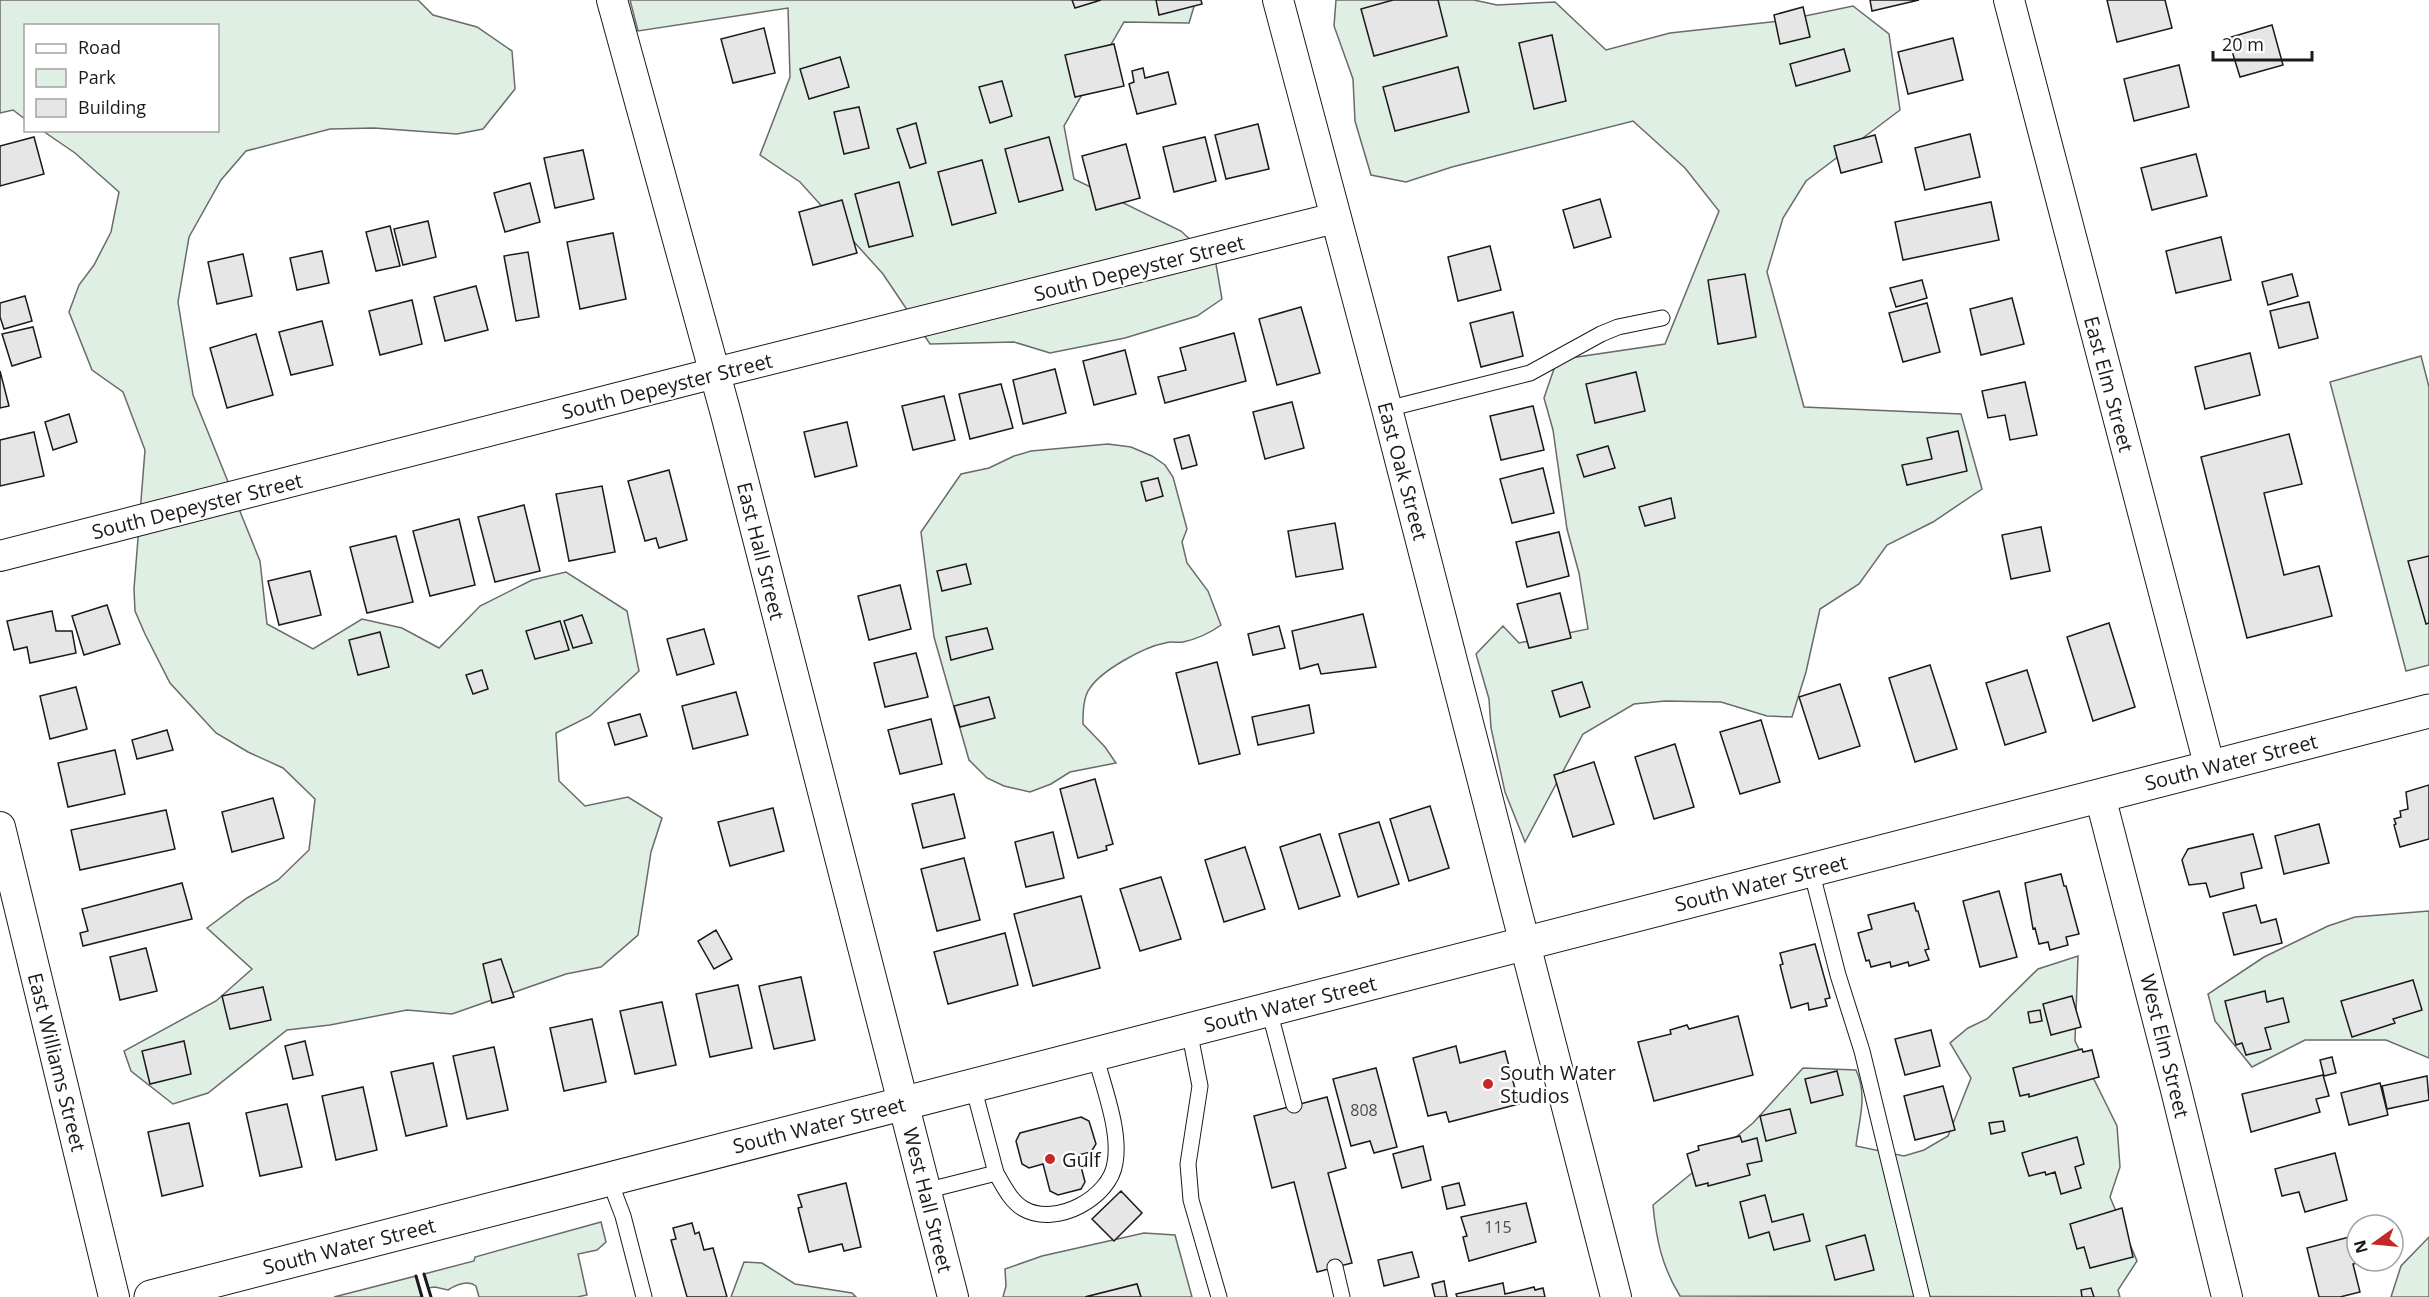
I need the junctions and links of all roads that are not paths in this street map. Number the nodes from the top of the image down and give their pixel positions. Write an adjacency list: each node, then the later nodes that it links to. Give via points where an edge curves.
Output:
1 (612, 0): 6 (street, East Hall Street)
2 (1278, 0): 4 (street, East Oak Street)
3 (2009, 0): 10 (street, East Elm Street)
4 (1335, 218): 6 (street, South Depeyster Street); 7 (street, East Oak Street)
5 (1662, 318): 7 (lane, via 1601,334 1530,373)
6 (715, 373): 8 (street, South Depeyster Street); 19 (street, East Hall Street)
7 (1387, 409): 14 (street, East Oak Street)
8 (0, 556)
9 (2429, 711): 10 (main road, South Water Street)
10 (2210, 768): 11 (main road, South Water Street)
11 (2100, 796): 13 (main road, South Water Street); 33 (street, West Elm Street)
12 (0, 827): 25 (street, East Williams Street)
13 (1811, 870): 14 (main road, South Water Street); 32 (lane, via 1862,1051)
14 (1526, 944): 15 (main road, South Water Street); 31 (street, East Oak Street)
15 (1269, 1010): 16 (main road, South Water Street); 20 (lane)
16 (1189, 1030): 17 (main road, South Water Street); 29 (lane, via 1200,1086 1188,1164 1191,1200)
17 (1095, 1054): 18 (main road, South Water Street); 21 (lane, via 1116,1148 1111,1180 1086,1204 1041,1215 1024,1209)
18 (973, 1086): 19 (main road, South Water Street); 21 (lane)
19 (904, 1103): 22 (main road, South Water Street); 23 (street, West Hall Street)
20 (1294, 1105)
21 (996, 1173): 23 (lane)
22 (609, 1179): 26 (main road, South Water Street); 27 (lane)
23 (926, 1191): 28 (street, West Hall Street)
24 (1335, 1267): 30 (lane)
25 (114, 1297)
26 (151, 1297)
27 (644, 1297)
28 (953, 1297)
29 (1219, 1297)
30 (1342, 1297)
31 (1616, 1297)
32 (1922, 1297)
33 (2227, 1297)

